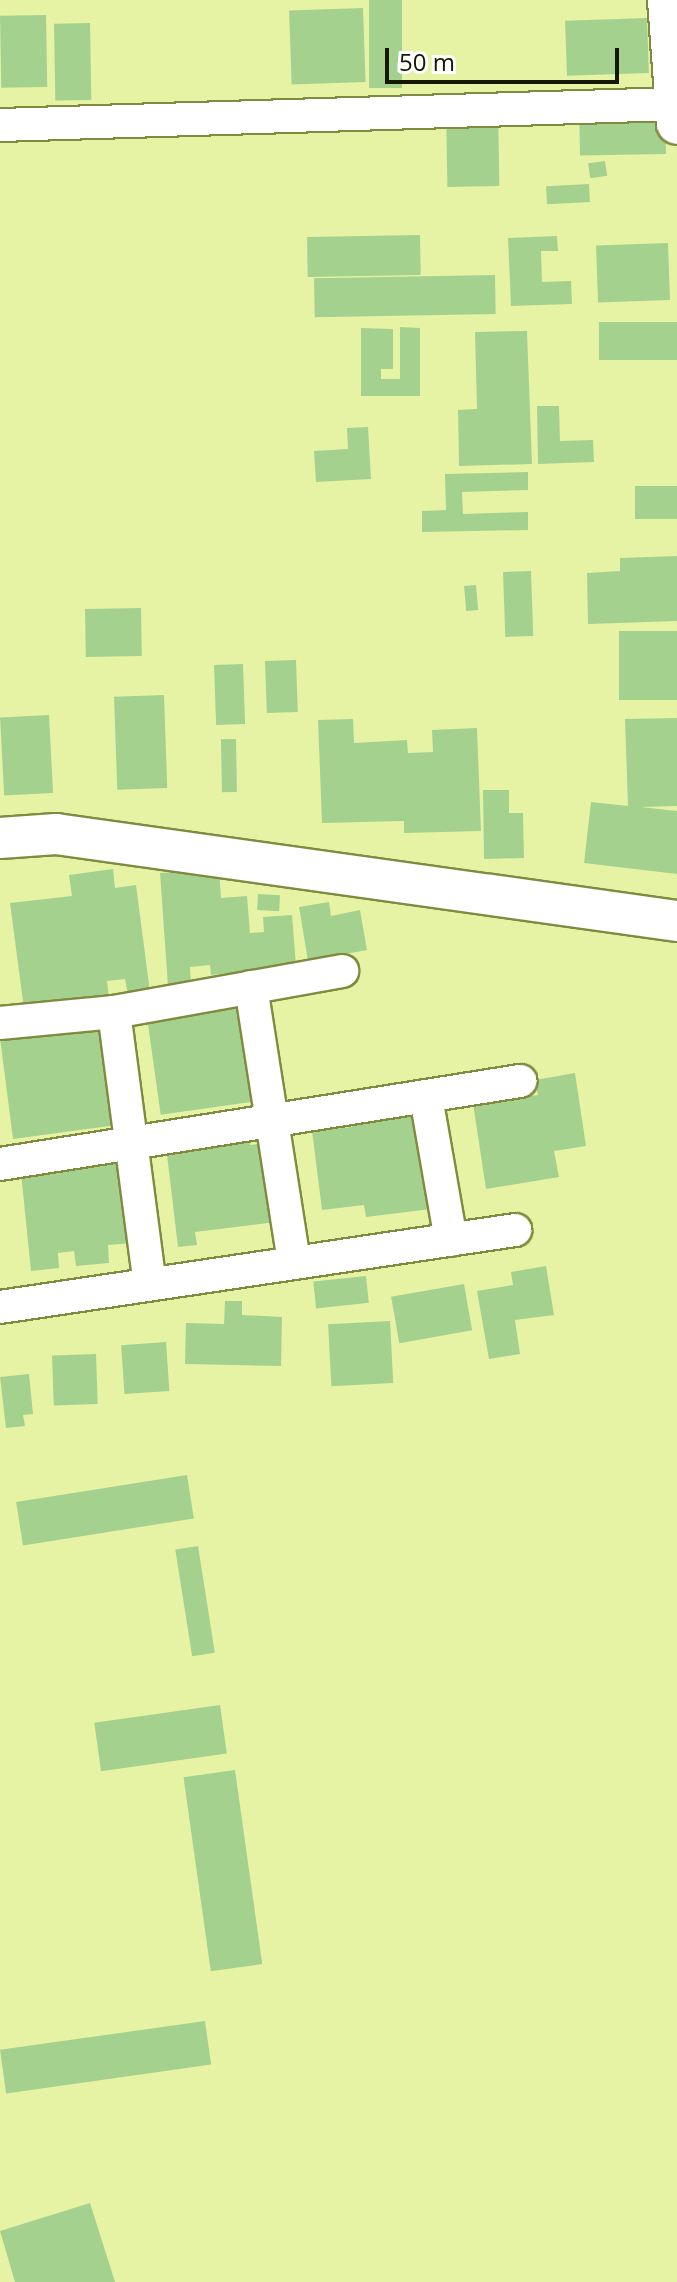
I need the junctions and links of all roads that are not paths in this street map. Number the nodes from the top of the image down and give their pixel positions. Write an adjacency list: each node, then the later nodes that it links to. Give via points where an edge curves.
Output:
1 (672, 25): 2 (street)
2 (676, 114): 3 (street)
3 (0, 125)
4 (0, 838): 5 (street, via 56,834)
5 (677, 921)
6 (342, 971): 7 (street)
7 (251, 987): 8 (street); 12 (street)
8 (114, 1012): 9 (street); 13 (street)
9 (0, 1023)
10 (520, 1081): 11 (street)
11 (426, 1097): 12 (street); 16 (street)
12 (272, 1123): 13 (street); 17 (street)
13 (131, 1145): 14 (street); 18 (street)
14 (0, 1164)
15 (515, 1230): 16 (street)
16 (451, 1240): 17 (street)
17 (294, 1263): 18 (street)
18 (150, 1284): 19 (street)
19 (1, 1300)

